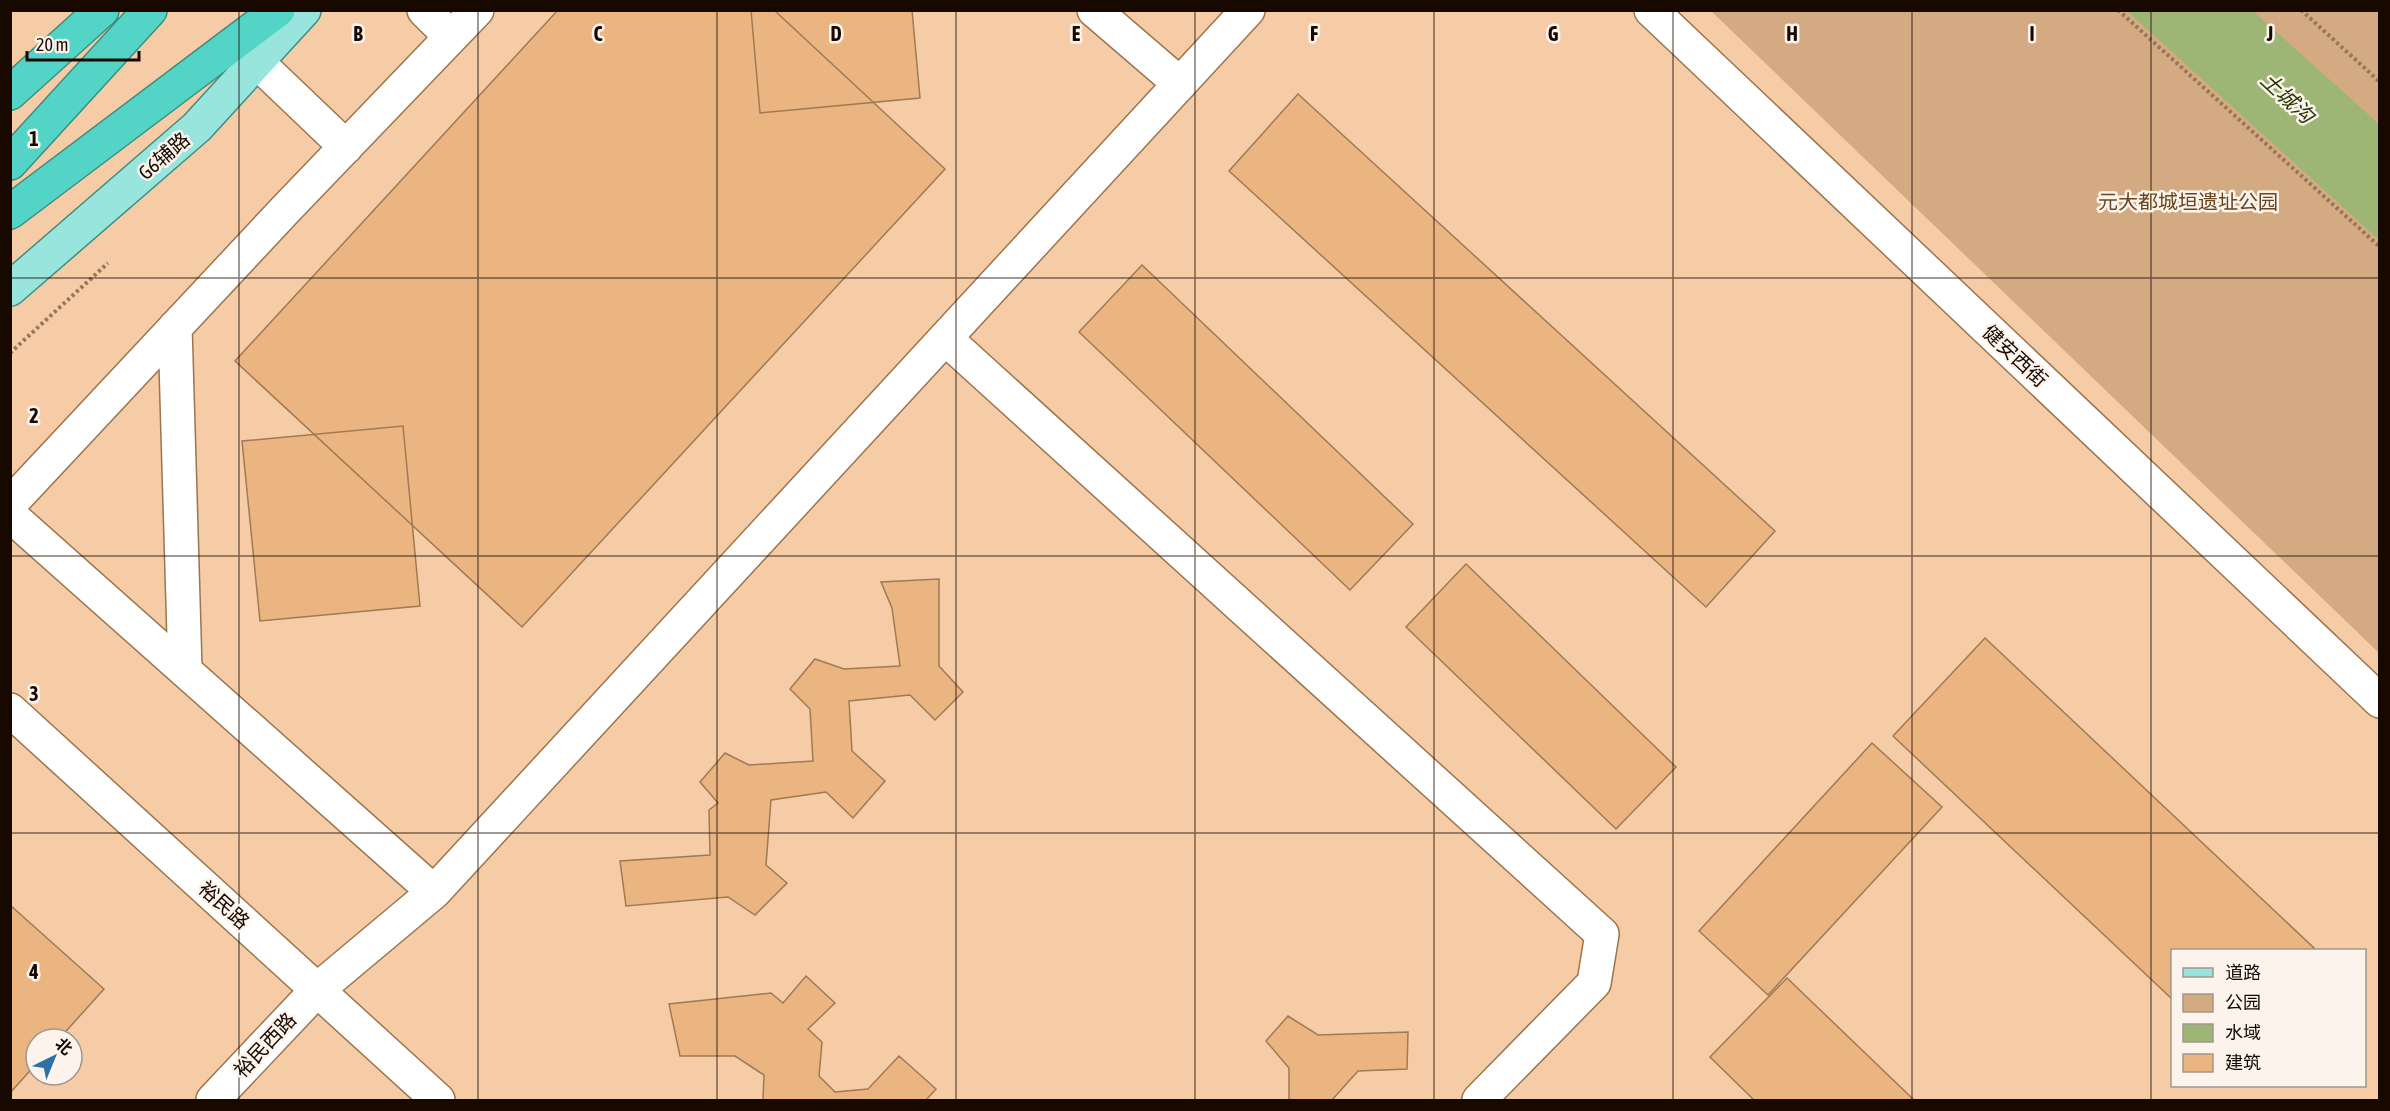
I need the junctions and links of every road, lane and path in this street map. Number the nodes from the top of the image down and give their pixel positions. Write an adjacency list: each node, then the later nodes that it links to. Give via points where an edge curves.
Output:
1 (102, 10): 16 (highway)
2 (150, 10): 18 (highway)
3 (278, 10): 19 (highway)
4 (304, 10): 13 (main road, G6辅路)
5 (424, 10): 12 (street)
6 (477, 10): 12 (street)
7 (1094, 10): 15 (street)
8 (1248, 10): 15 (street, 裕民西路)
9 (1651, 10): 29 (street, 健安西街)
10 (2118, 10): 20 (path)
11 (2301, 10): 14 (path)
12 (451, 37): 17 (street)
13 (257, 62): 17 (street); 22 (main road, G6辅路, via 197,128)
14 (2379, 82)
15 (1180, 84): 24 (street, 裕民西路)
16 (10, 93)
17 (346, 147): 23 (street)
18 (10, 163)
19 (10, 212)
20 (2379, 247)
21 (108, 263): 25 (path)
22 (10, 289)
23 (175, 327): 26 (street); 28 (street)
24 (945, 338): 31 (street, 裕民西路); 35 (street, via 1602,934 1594,983)
25 (10, 353)
26 (10, 504)
27 (10, 515): 28 (street)
28 (184, 670): 31 (street)
29 (2379, 701)
30 (10, 710): 32 (street, 裕民路)
31 (434, 892): 32 (street, 裕民西路)
32 (316, 990): 33 (street, 裕民西路); 34 (street, 裕民路)
33 (213, 1101)
34 (438, 1101)
35 (1479, 1101)

